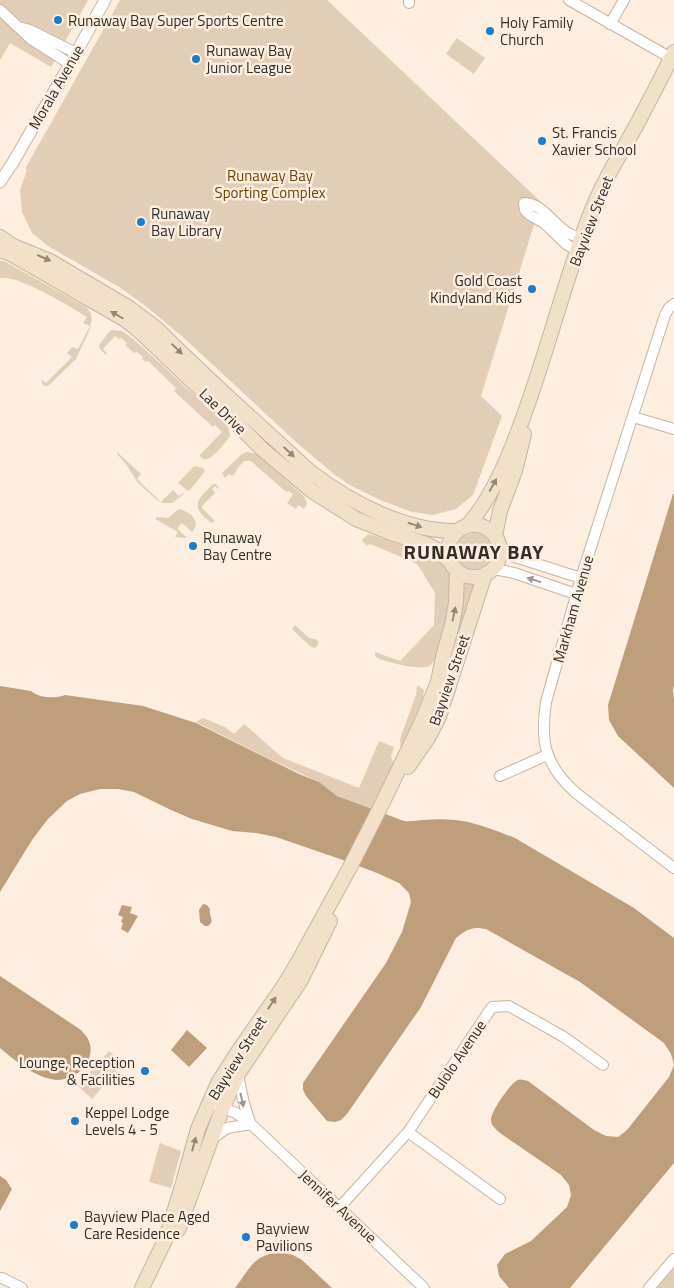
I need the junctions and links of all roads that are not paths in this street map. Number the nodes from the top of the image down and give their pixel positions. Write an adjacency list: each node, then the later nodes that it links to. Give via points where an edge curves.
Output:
1 (105, 0): 7 (street, Morala Avenue)
2 (570, 0): 5 (street)
3 (624, 0): 5 (street)
4 (0, 10): 6 (street)
5 (610, 24): 8 (street)
6 (18, 27): 7 (street); 9 (street)
7 (76, 53): 9 (street, Morala Avenue)
8 (673, 55): 13 (main road, Bayview Street, via 601,188)
9 (70, 64): 10 (street, Morala Avenue)
10 (3, 178): 11 (street, Morala Avenue)
11 (0, 190)
12 (0, 237): 19 (main road, Lae Drive, one-way to 19, via 13,246 50,260 144,318 303,465 335,489)
13 (580, 244): 13 (street, via 566,244 544,223 530,215 524,204 535,206); 16 (main road, Bayview Street)
14 (0, 251): 20 (main road, Lae Drive, one-way to 14, via 308,488 262,449 136,328 16,257)
15 (674, 304): 17 (street, Markham Avenue, via 665,315)
16 (532, 394): 21 (main road, Bayview Street, one-way to 16, via 479,513 503,467); 22 (main road, Bayview Street, via 520,456 500,511)
17 (633, 417): 18 (street); 25 (street, Markham Avenue)
18 (674, 429)
19 (374, 510): 20 (main road); 21 (main road, Lae Drive, one-way to 21, via 420,527 442,531)
20 (356, 519): 23 (main road, Lae Drive, via 426,544)
21 (462, 528): 22 (main road, via 473,525 486,528); 23 (main road, via 449,545 448,554)
22 (497, 541): 24 (main road, via 500,553); 25 (street, via 515,557)
23 (454, 566): 24 (main road, via 470,576); 29 (main road, Bayview Street, one-way to 23, via 438,682 456,603)
24 (488, 572): 26 (street, one-way to 24, via 508,572); 29 (main road, Bayview Street, via 439,717)
25 (581, 578): 26 (street, Markham Avenue)
26 (576, 594): 27 (street, Markham Avenue, via 546,702 543,735)
27 (547, 755): 28 (street); 30 (street, Markham Avenue, via 563,781 576,793)
28 (500, 776)
29 (382, 804): 31 (main road, Bayview Street, via 349,869 336,905)
30 (674, 868)
31 (313, 945): 33 (main road, Bayview Street, via 301,980); 34 (main road, Bayview Street, one-way to 31, via 230,1064)
32 (603, 1065): 37 (street, Bulolo Avenue, via 564,1037 509,1006 492,1007)
33 (238, 1074): 35 (main road, Bayview Street); 36 (street, Jennifer Avenue, one-way to 36, via 242,1100)
34 (209, 1102): 35 (street, Jennifer Avenue); 39 (main road, Bayview Street, one-way to 34, via 198,1130)
35 (223, 1107): 36 (street, Jennifer Avenue); 38 (main road, Bayview Street)
36 (251, 1124): 38 (street, via 227,1128); 41 (street, Jennifer Avenue)
37 (408, 1132): 40 (street); 41 (street, Bulolo Avenue)
38 (213, 1138): 39 (main road, Bayview Street)
39 (194, 1169): 45 (main road, Bayview Street); 46 (main road, Bayview Street, via 169,1251)
40 (500, 1199)
41 (340, 1208): 47 (street, Jennifer Avenue)
42 (674, 1259): 48 (street)
43 (0, 1278): 44 (street)
44 (22, 1288)
45 (142, 1288)
46 (151, 1288)
47 (424, 1288)
48 (649, 1288)

